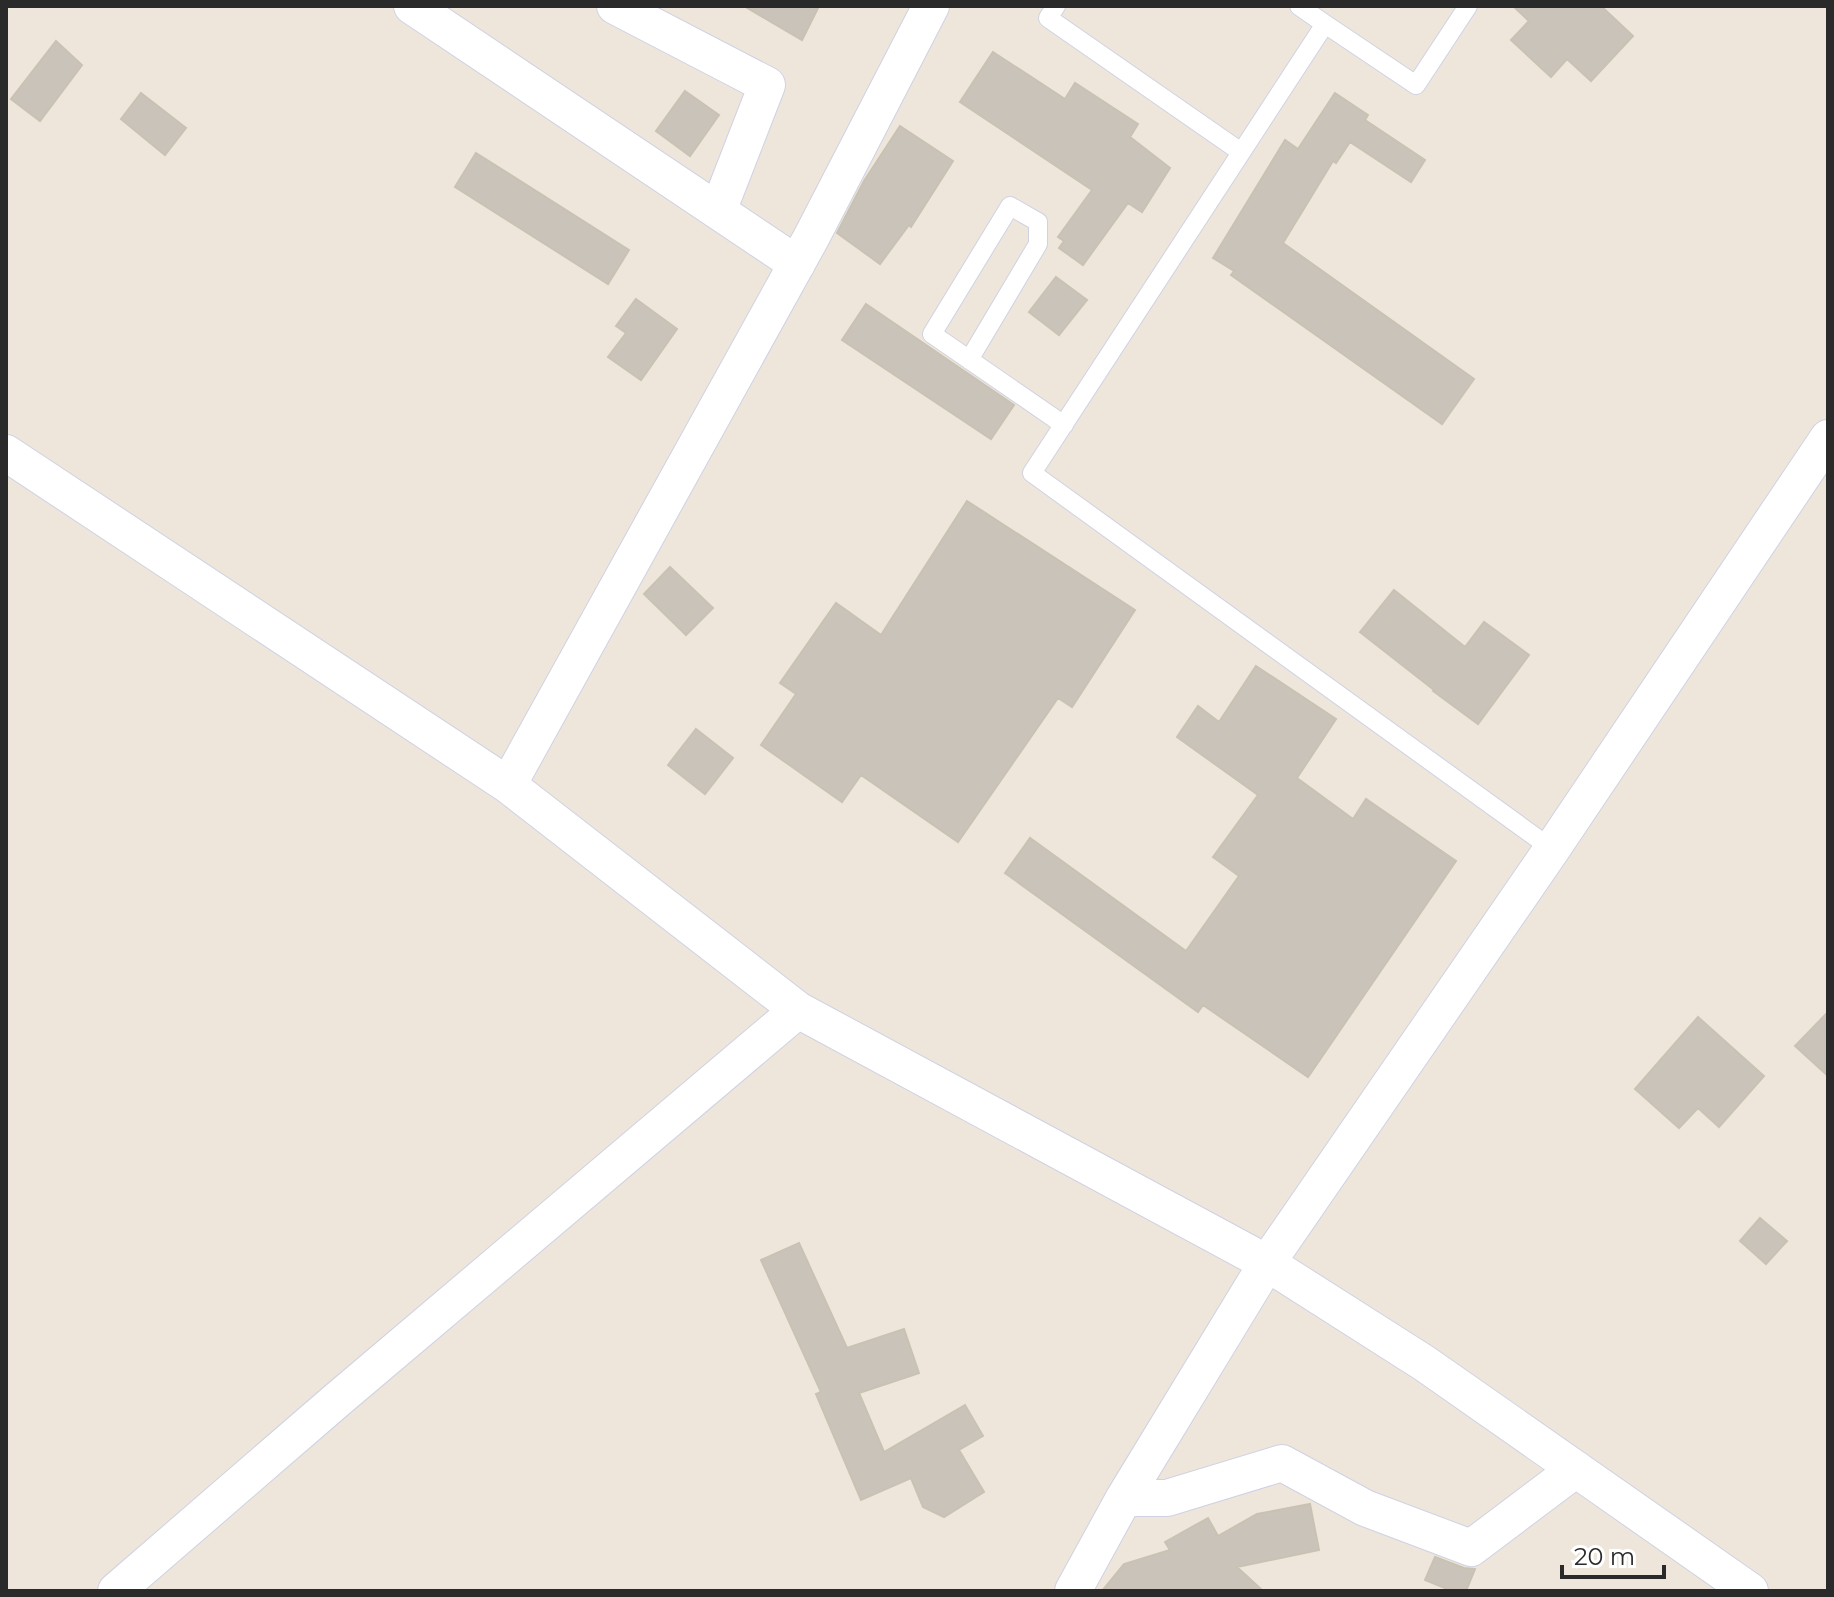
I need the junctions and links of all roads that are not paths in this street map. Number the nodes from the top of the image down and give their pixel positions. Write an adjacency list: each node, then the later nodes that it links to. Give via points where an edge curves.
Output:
1 (412, 6): 9 (street)
2 (615, 6): 9 (street, via 767,85)
3 (931, 6): 10 (street)
4 (1056, 6): 8 (lane, via 1048,18)
5 (1299, 6): 7 (lane)
6 (1468, 6): 7 (lane, via 1416,85)
7 (1325, 24): 8 (lane)
8 (1241, 152): 12 (lane)
9 (718, 211): 10 (street)
10 (797, 264): 15 (street)
11 (969, 360): 11 (lane, via 932,334 1010,206 1038,222 1038,244); 12 (lane)
12 (1064, 425): 16 (lane, via 1032,473)
13 (1828, 438): 16 (street)
14 (6, 453): 15 (street)
15 (508, 785): 17 (street)
16 (1552, 849): 18 (street)
17 (798, 1010): 18 (street); 21 (street)
18 (1267, 1263): 19 (street); 20 (street)
19 (1576, 1469): 20 (street, via 1471,1548 1365,1508 1282,1463 1167,1498); 23 (street)
20 (1124, 1498): 22 (street)
21 (116, 1591)
22 (1073, 1591)
23 (1750, 1591)

